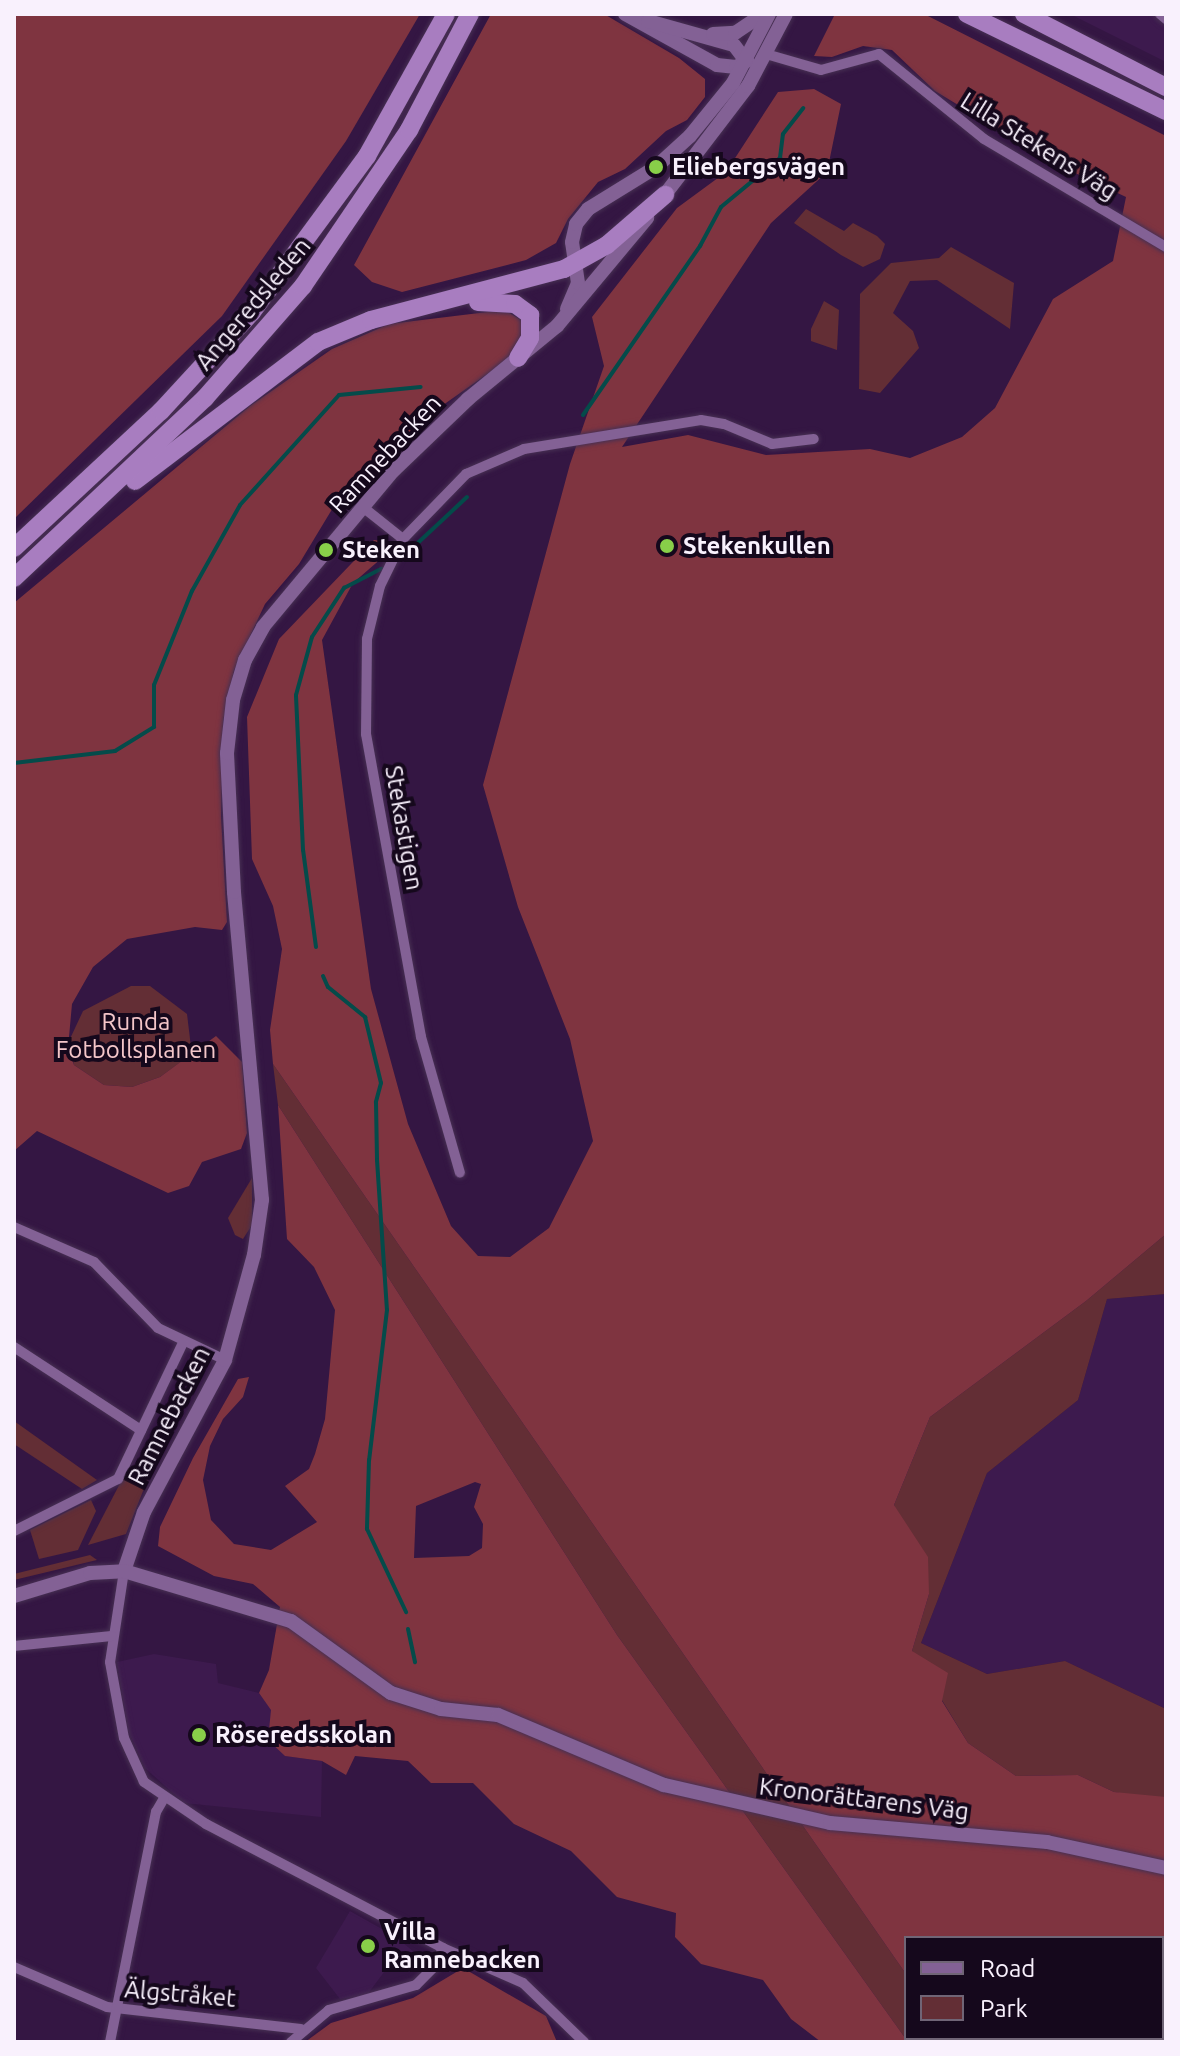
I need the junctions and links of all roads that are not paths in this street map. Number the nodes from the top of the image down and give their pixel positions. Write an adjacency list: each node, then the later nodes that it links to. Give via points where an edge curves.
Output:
1 (470, 14): 24 (highway, Angeredsleden, via 395,153 303,286 205,398)
2 (763, 14): 11 (street, via 735,33)
3 (769, 14): 13 (street, Ramnebacken)
4 (786, 14): 12 (street, Ramnebacken)
5 (967, 14): 15 (highway)
6 (1024, 14): 14 (highway)
7 (1160, 14): 10 (street)
8 (628, 15): 11 (street); 13 (street, via 717,65 736,67)
9 (442, 19): 26 (highway, Angeredsleden, via 359,168 252,312 161,411)
10 (1166, 19)
11 (683, 31): 13 (street, via 734,45)
12 (766, 54): 13 (street); 16 (street, Ramnebacken, via 728,114); 17 (street, Lilla Stekens Väg, via 821,70 879,54 984,139)
13 (746, 61): 18 (street, Ramnebacken, via 705,120 675,151 582,216 573,234)
14 (1166, 87)
15 (1166, 111)
16 (665, 195): 18 (highway, via 607,245); 20 (street, Ramnebacken)
17 (1166, 247)
18 (576, 263): 19 (highway); 20 (street, Ramnebacken, via 576,290)
19 (439, 304): 21 (highway, via 503,301 525,309 532,329); 24 (highway, via 371,320 318,342)
20 (557, 326): 21 (street, Ramnebacken)
21 (518, 358): 23 (street, Ramnebacken, via 430,433)
22 (814, 439): 25 (street, via 772,444 741,429 701,420 524,449 466,474)
23 (364, 508): 25 (street); 32 (street, Ramnebacken, via 263,627 233,700 229,826 262,1200 242,1309)
24 (58, 539): 27 (highway, Angeredsleden)
25 (403, 539): 28 (street, Stekastigen, via 380,586 367,639 366,734 421,1037)
26 (14, 548)
27 (14, 578)
28 (460, 1173)
29 (14, 1227): 30 (street, via 94,1262 158,1328)
30 (183, 1343): 32 (street); 33 (street)
31 (14, 1347): 33 (street)
32 (225, 1360): 35 (street, Ramnebacken, via 144,1512)
33 (141, 1430): 34 (street, via 118,1479 107,1488)
34 (14, 1531)
35 (124, 1571): 36 (street, via 90,1573); 37 (street, Ramnebacken); 40 (street, Kronorättarens Väg, via 291,1621 391,1693 441,1709 498,1715 664,1785 830,1823 1047,1842)
36 (14, 1596)
37 (111, 1636): 38 (street); 39 (street, Ramnebacken, via 115,1702 130,1756 144,1782)
38 (14, 1646)
39 (164, 1798): 41 (street, Ramnebacken); 43 (street, via 156,1812)
40 (1166, 1868)
41 (443, 1948): 44 (street, via 435,1966 416,1985 329,2010); 47 (street, Ramnebacken, via 523,1983)
42 (14, 1967): 43 (street, Älgstråket)
43 (117, 2009): 44 (street, Älgstråket); 45 (street)
44 (301, 2029): 46 (street)
45 (110, 2042)
46 (291, 2042)
47 (584, 2042)

